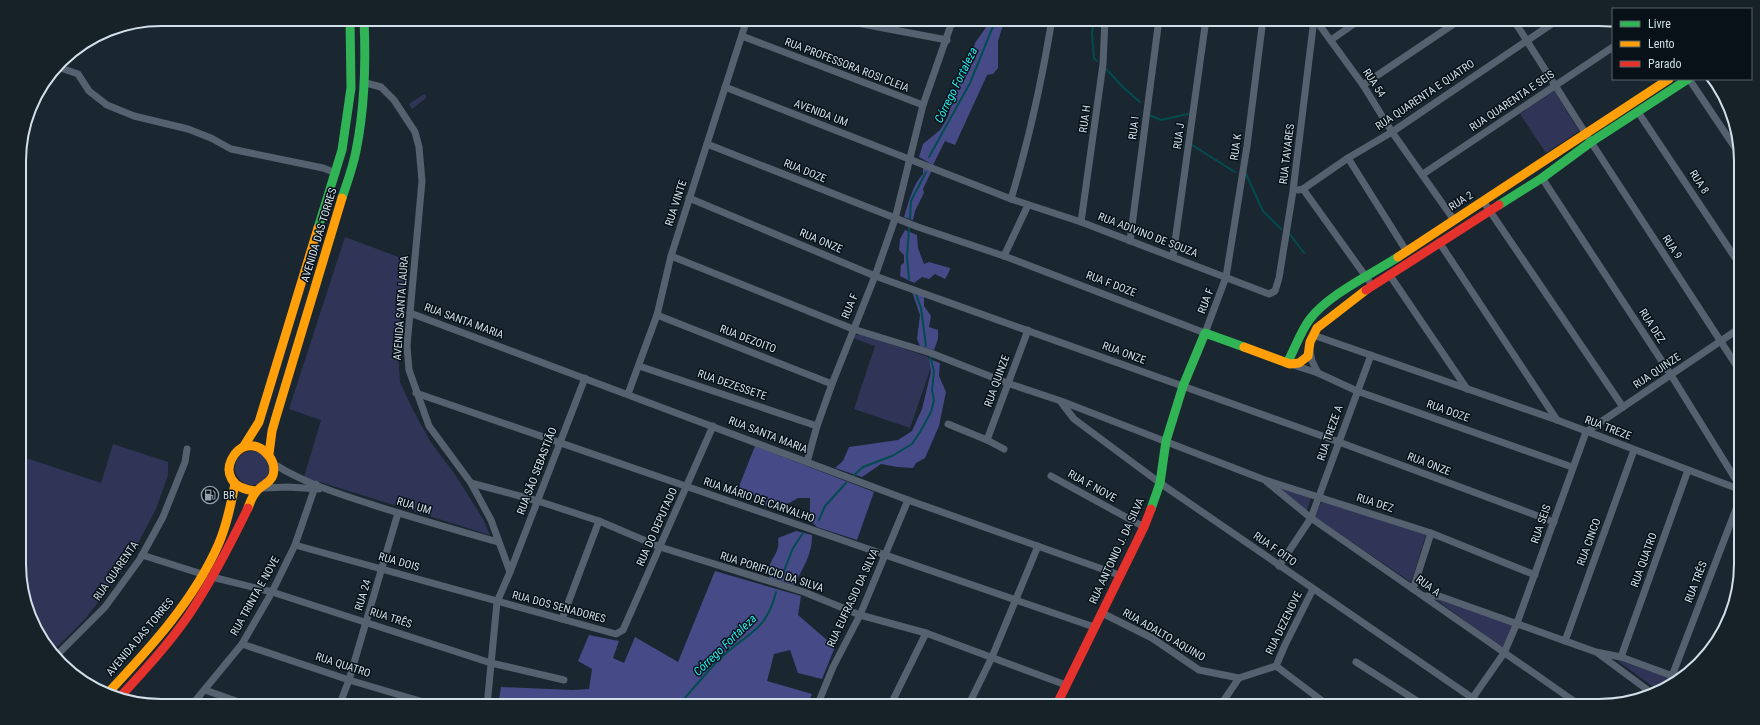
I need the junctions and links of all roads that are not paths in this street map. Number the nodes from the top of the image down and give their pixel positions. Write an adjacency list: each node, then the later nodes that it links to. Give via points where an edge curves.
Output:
1 (350, 26): 39 (main road, AVENIDA DAS TORRES, via 351,88)
2 (364, 26): 26 (main road, AVENIDA DAS TORRES)
3 (745, 26): 17 (street, RUA VINTE)
4 (873, 26): 18 (street)
5 (951, 26): 18 (street, RUA F)
6 (1051, 26): 45 (street, via 1022,164)
7 (1105, 26): 51 (street, RUA H, via 1102,71)
8 (1158, 26): 52 (street, RUA I)
9 (1205, 26): 57 (street, RUA J)
10 (1262, 26): 61 (street, RUA K, via 1247,146)
11 (1313, 26): 43 (street, RUA TAVARES)
12 (1320, 26): 19 (street, RUA 54)
13 (1351, 26): 19 (street)
14 (1445, 26): 27 (street)
15 (1517, 26): 20 (street, RUA 9)
16 (1548, 26): 20 (street, RUA QUARENTA E QUATRO)
17 (742, 36): 29 (street, RUA VINTE); 30 (street, RUA PROFESSORA ROSI CLEIA)
18 (947, 40): 30 (street, RUA F)
19 (1332, 40): 27 (street, RUA 54)
20 (1526, 41): 28 (street, RUA 9); 32 (street, RUA QUARENTA E QUATRO)
21 (1612, 48): 28 (street, RUA QUARENTA E SEIS)
22 (63, 68): 39 (street, via 78,74 89,91 107,105 134,116 188,128 231,149)
23 (1667, 80): 33 (main road, RUA 2)
24 (1687, 80): 31 (main road, RUA 2)
25 (1690, 80): 36 (street)
26 (366, 83): 64 (street, AVENIDA SANTA LAURA, via 381,87 394,100 415,132 419,147 422,181); 102 (main road, AVENIDA DAS TORRES, via 360,133 351,172 276,417)
27 (1363, 85): 32 (street, RUA 54)
28 (1556, 85): 33 (street, RUA 9); 40 (street, RUA QUARENTA E SEIS)
29 (725, 87): 35 (street, RUA VINTE); 37 (street, AVENIDA UM)
30 (923, 105): 37 (street, RUA F)
31 (1638, 112): 34 (main road, RUA 2); 58 (street, RUA 8)
32 (1392, 132): 38 (street, RUA QUARENTA E QUATRO); 40 (street, RUA 54)
33 (1586, 134): 34 (street, RUA 9); 46 (main road, RUA 2)
34 (1591, 142): 41 (main road, RUA 2); 71 (street, RUA 9)
35 (707, 144): 44 (street, RUA VINTE); 49 (street, RUA DOZE)
36 (1733, 145)
37 (909, 158): 45 (street, AVENIDA UM); 49 (street, RUA F)
38 (1348, 158): 42 (street, RUA QUARENTA E QUATRO); 54 (street)
39 (336, 173): 98 (main road, AVENIDA DAS TORRES, via 259,422)
40 (1423, 174): 50 (street, RUA 54)
41 (1542, 178): 48 (main road, RUA 2); 78 (street, RUA DEZ)
42 (1303, 189): 43 (street); 62 (street)
43 (1293, 191): 63 (street, RUA TAVARES)
44 (690, 198): 55 (street, RUA VINTE); 60 (street, RUA ONZE)
45 (1011, 199): 47 (street, RUA ADIVINO DE SOUZA)
46 (1483, 201): 48 (street); 50 (main road, RUA 2)
47 (1028, 205): 51 (street, RUA ADIVINO DE SOUZA); 56 (street)
48 (1490, 211): 53 (main road, RUA 2); 88 (street)
49 (895, 219): 56 (street, RUA F DOZE); 60 (street, RUA F)
50 (1454, 220): 54 (main road, RUA 2)
51 (1081, 222): 52 (street, RUA ADIVINO DE SOUZA)
52 (1130, 240): 57 (street, RUA ADIVINO DE SOUZA)
53 (1439, 242): 59 (main road, RUA 2); 89 (street)
54 (1407, 252): 62 (main road, RUA 2)
55 (670, 256): 65 (street, RUA VINTE); 66 (street)
56 (1004, 256): 69 (street, RUA F DOZE)
57 (1173, 256): 61 (street, RUA ADIVINO DE SOUZA)
58 (1734, 256)
59 (1389, 274): 62 (main road, RUA 2); 83 (street)
60 (875, 276): 66 (street, RUA F); 67 (street, RUA ONZE)
61 (1226, 277): 63 (street, RUA ADIVINO DE SOUZA, via 1269,294); 69 (street, RUA F)
62 (1370, 282): 70 (main road, RUA 2, via 1328,317); 75 (main road, RUA 2, via 1329,301 1314,314 1306,323)
63 (1275, 291)
64 (410, 313): 79 (street, RUA SANTA MARIA); 85 (street, AVENIDA SANTA LAURA, via 407,346 409,370)
65 (657, 315): 76 (street, RUA VINTE); 81 (street, RUA DEZOITO)
66 (853, 329): 80 (street, via 931,353); 81 (street, RUA F)
67 (1028, 330): 80 (street, RUA QUINZE); 82 (street, RUA ONZE)
68 (1734, 332): 71 (street, RUA QUINZE)
69 (1205, 333): 75 (main road, RUA F DOZE); 82 (main road, RUA ANTONIO J. DA SILVA)
70 (1313, 335): 72 (main road, RUA 2); 73 (street, RUA TREZE)
71 (1721, 341): 74 (street, RUA 9); 78 (street, RUA QUINZE)
72 (1310, 348): 75 (main road, RUA 2, via 1305,359); 77 (street, RUA 2)
73 (1370, 355): 83 (street, RUA TREZE); 84 (street, RUA TREZE A)
74 (1734, 362)
75 (1290, 364): 77 (street, RUA F DOZE)
76 (639, 366): 86 (street, RUA VINTE); 92 (street, RUA DEZESSETE)
77 (1318, 374): 84 (street, RUA DOZE)
78 (1671, 375): 88 (street, RUA QUINZE); 108 (street, RUA DEZ)
79 (585, 378): 86 (street, RUA SANTA MARIA); 96 (street, RUA SÃO SEBASTIÃO)
80 (1007, 383): 87 (street); 94 (street, RUA QUINZE)
81 (832, 384): 92 (street, RUA F)
82 (1183, 386): 95 (main road, RUA ANTONIO J. DA SILVA); 97 (street, RUA ONZE)
83 (1467, 389): 89 (street, RUA TREZE)
84 (1356, 391): 97 (street, RUA TREZE A); 105 (street, RUA DOZE)
85 (416, 393): 96 (street, RUA MÁRIO DE CARVALHO); 110 (street, AVENIDA SANTA LAURA, via 429,426)
86 (628, 394): 91 (street, RUA SANTA MARIA)
87 (1061, 401): 95 (street); 111 (street, RUA F OITO, via 1074,419)
88 (1623, 407): 93 (street, RUA QUINZE)
89 (1557, 420): 93 (street, RUA TREZE)
90 (948, 424): 94 (street)
91 (713, 426): 103 (street, RUA SANTA MARIA); 113 (street, RUA DO DEPUTADO)
92 (817, 426): 103 (street, RUA F)
93 (1586, 432): 101 (street, RUA TREZE); 105 (street, RUA SEIS)
94 (987, 440): 100 (street)
95 (1166, 441): 109 (street); 111 (main road, RUA ANTONIO J. DA SILVA)
96 (560, 442): 113 (street, RUA MÁRIO DE CARVALHO); 119 (street, RUA SÃO SEBASTIÃO)
97 (1339, 442): 117 (street, RUA TREZE A); 124 (street, RUA ONZE)
98 (244, 446): 102 (main road, via 258,446); 112 (main road, AVENIDA DAS TORRES, via 233,454 230,461 230,477)
99 (187, 449): 132 (street, RUA QUARENTA, via 185,462 163,517)
100 (1004, 449)
101 (1634, 450): 106 (street, RUA TREZE); 154 (street, RUA CINCO)
102 (269, 454): 104 (main road)
103 (807, 462): 118 (street, RUA SANTA MARIA)
104 (274, 464): 115 (street, RUA UM); 116 (main road, AVENIDA DAS TORRES, via 272,478)
105 (1572, 467): 124 (street, RUA SEIS)
106 (1688, 470): 114 (street, RUA TREZE); 160 (street, RUA QUATRO)
107 (1051, 476): 125 (street, RUA F NOVE)
108 (1734, 478)
109 (1264, 480): 117 (street, RUA DEZ); 122 (street, RUA A)
110 (471, 483): 119 (street, RUA PORIFICIO DA SILVA); 127 (street, AVENIDA SANTA LAURA)
111 (1160, 483): 125 (main road, RUA ANTONIO J. DA SILVA); 133 (street, RUA F OITO)
112 (235, 484): 116 (main road, via 248,491); 136 (main road, AVENIDA DAS TORRES, via 222,536)
113 (686, 486): 130 (street, RUA DO DEPUTADO); 131 (street, RUA MÁRIO DE CARVALHO)
114 (1734, 486)
115 (316, 487): 116 (street, RUA UM); 120 (street, RUA UM); 128 (street, RUA TRINTA E NOVE)
116 (260, 489): 139 (main road, AVENIDA DAS TORRES)
117 (1320, 496): 122 (street, RUA TREZE A); 126 (street, RUA DEZ)
118 (908, 500): 129 (street, RUA SANTA MARIA); 131 (street, RUA EUFRASIO DA SILVA)
119 (538, 501): 123 (street, RUA PORIFICIO DA SILVA); 135 (street, RUA SÃO SEBASTIÃO)
120 (398, 513): 127 (street, RUA UM); 134 (street, RUA 24)
121 (1734, 514): 164 (street, RUA TRÊS)
122 (1311, 518): 133 (street, RUA TREZE A); 141 (street, RUA A)
123 (599, 521): 130 (street, RUA PORIFICIO DA SILVA); 148 (street)
124 (1554, 522): 137 (street, RUA SEIS)
125 (1144, 527): 138 (main road, RUA ANTONIO J. DA SILVA)
126 (1431, 533): 137 (street, RUA DEZ); 141 (street)
127 (498, 542): 135 (street, AVENIDA SANTA LAURA)
128 (295, 545): 134 (street, RUA DOIS); 142 (street, RUA TRINTA E NOVE)
129 (1038, 546): 138 (street, RUA SANTA MARIA); 144 (street)
130 (660, 547): 147 (street, RUA PORIFICIO DA SILVA, via 804,592); 153 (street, RUA DO DEPUTADO, via 623,630)
131 (886, 555): 144 (street, RUA MÁRIO DE CARVALHO); 147 (street, RUA EUFRASIO DA SILVA)
132 (142, 556): 136 (street); 157 (street, RUA QUARENTA, via 105,607)
133 (1279, 566): 140 (street, RUA F OITO)
134 (382, 569): 145 (street, RUA DOIS); 149 (street, RUA 24)
135 (510, 572): 145 (street)
136 (202, 574): 169 (main road, AVENIDA DAS TORRES, via 165,629)
137 (1535, 574): 150 (street, RUA SEIS)
138 (1119, 575): 146 (main road, RUA ANTONIO J. DA SILVA)
139 (212, 577): 142 (street, RUA TRÊS); 172 (main road, AVENIDA DAS TORRES, via 173,636)
140 (1313, 589): 163 (street, RUA DEZENOVE); 173 (street, RUA F OITO)
141 (1413, 589): 143 (street, RUA A)
142 (272, 592): 149 (street, RUA TRÊS); 155 (street, RUA TRINTA E NOVE)
143 (1424, 596): 150 (street, via 1439,596); 158 (street, RUA A)
144 (1016, 601): 151 (street, RUA MÁRIO DE CARVALHO); 159 (street)
145 (497, 602): 148 (street, RUA DOS SENADORES); 162 (street)
146 (1102, 613): 151 (main road, RUA ANTONIO J. DA SILVA); 165 (street, RUA ADALTO AQUINO, via 1152,638 1199,670)
147 (860, 615): 152 (street, RUA PORIFICIO DA SILVA); 179 (street, RUA EUFRASIO DA SILVA, via 833,667)
148 (562, 619): 153 (street, RUA DOS SENADORES)
149 (366, 622): 162 (street, RUA TRÊS); 166 (street, RUA 24)
150 (1517, 623): 154 (street); 158 (street, RUA SEIS)
151 (1094, 628): 168 (main road, RUA ANTONIO J. DA SILVA)
152 (926, 633): 159 (street, RUA PORIFICIO DA SILVA); 180 (street)
153 (616, 634)
154 (1565, 640): 156 (street)
155 (242, 644): 166 (street, RUA QUATRO); 170 (street, RUA TRINTA E NOVE)
156 (1596, 652): 160 (street); 171 (street)
157 (59, 653)
158 (1504, 653): 173 (street, RUA SEIS); 186 (street, RUA A)
159 (992, 657): 168 (street, RUA PORIFICIO DA SILVA); 181 (street)
160 (1620, 657): 164 (street)
161 (1356, 662): 185 (street)
162 (491, 664): 167 (street, RUA TRÊS); 178 (street)
163 (1276, 666): 165 (street); 184 (street)
164 (1672, 676)
165 (1239, 678): 183 (street)
166 (349, 680): 176 (street, RUA 24); 177 (street, RUA QUATRO)
167 (564, 680)
168 (1066, 685): 182 (main road, RUA ANTONIO J. DA SILVA)
169 (111, 690)
170 (205, 690): 174 (street, RUA TRINTA E NOVE); 175 (street)
171 (1648, 690)
172 (123, 693)
173 (1472, 698)
174 (197, 699)
175 (230, 699)
176 (342, 699)
177 (413, 699)
178 (488, 699)
179 (821, 699)
180 (893, 699)
181 (971, 699)
182 (1059, 699)
183 (1225, 699)
184 (1320, 699)
185 (1414, 699)
186 (1572, 699)

